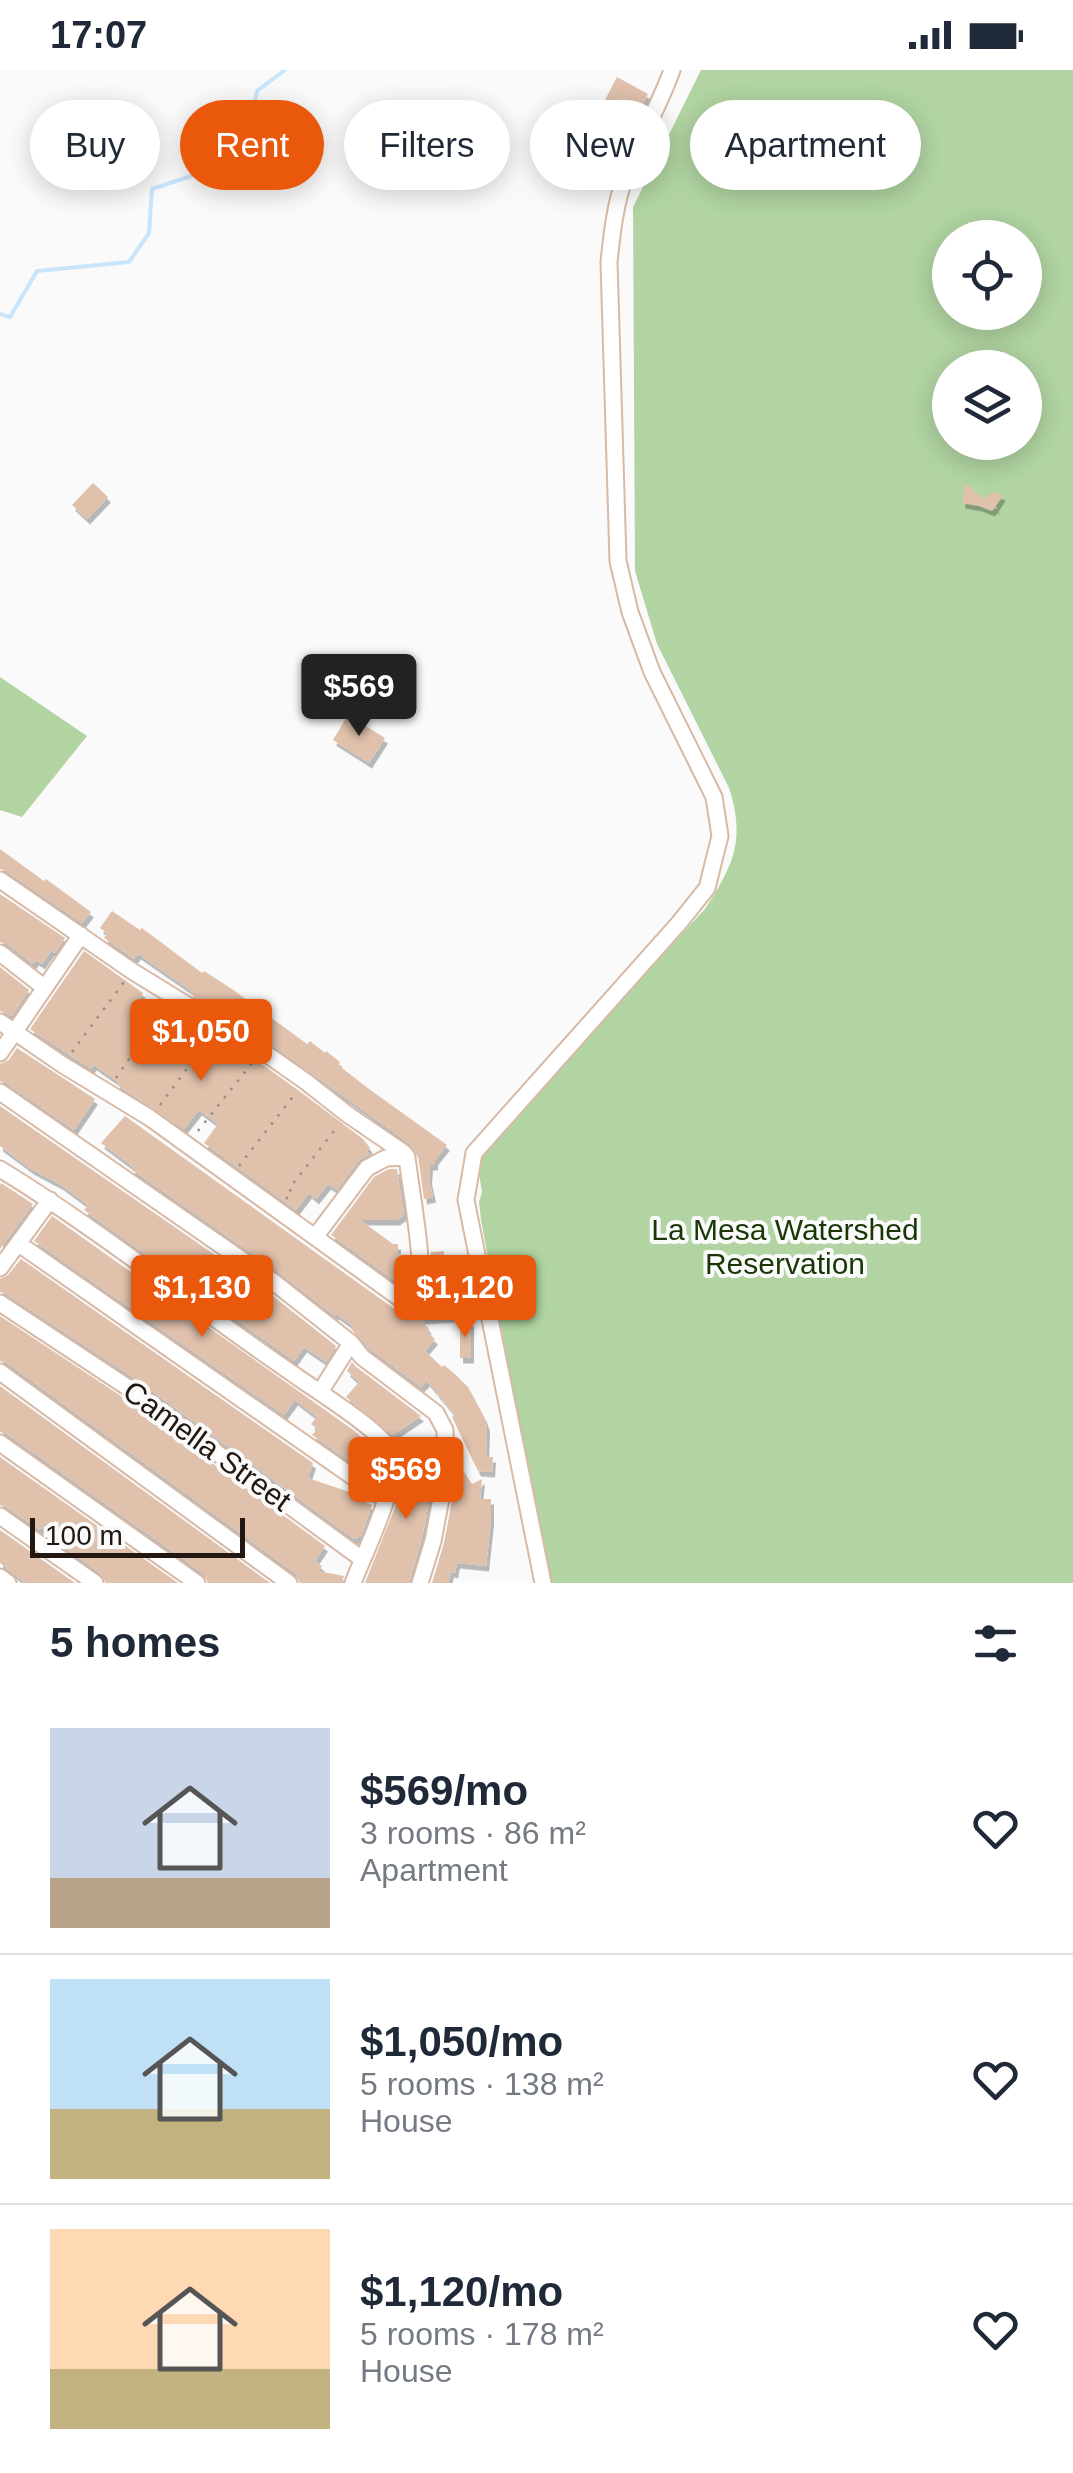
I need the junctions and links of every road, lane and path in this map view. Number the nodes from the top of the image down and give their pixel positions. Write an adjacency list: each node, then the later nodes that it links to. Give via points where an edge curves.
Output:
1 (672, 70): 43 (street, via 613,219 618,561 652,672 714,796 720,836 708,888 474,1154 466,1200)
2 (0, 880): 3 (street)
3 (81, 936): 5 (street); 6 (street)
4 (0, 954): 6 (street)
5 (132, 971): 7 (street); 13 (path)
6 (45, 988): 10 (street)
7 (172, 996): 9 (street); 16 (path)
8 (0, 1022): 10 (street)
9 (220, 1024): 11 (street); 18 (path)
10 (14, 1032): 12 (street); 13 (street)
11 (262, 1051): 14 (street); 19 (path)
12 (0, 1053)
13 (62, 1066): 16 (street)
14 (305, 1081): 17 (street); 22 (path)
15 (0, 1092): 29 (street)
16 (106, 1092): 18 (street)
17 (347, 1114): 20 (street); 24 (path)
18 (150, 1118): 19 (street)
19 (187, 1144): 22 (street)
20 (407, 1157): 25 (street, via 367,1168); 25 (street, via 422,1262 420,1280 402,1300)
21 (0, 1170): 23 (street)
22 (232, 1176): 24 (street)
23 (50, 1200): 26 (street); 31 (street)
24 (277, 1210): 25 (street)
25 (315, 1237)
26 (19, 1244): 27 (street); 33 (street)
27 (0, 1268)
28 (0, 1303): 35 (street, Camella Street)
29 (351, 1343): 31 (street); 42 (street, via 436,1413 445,1430 446,1472)
30 (0, 1372): 40 (street)
31 (320, 1392): 33 (street, via 390,1450)
32 (0, 1443): 39 (street)
33 (386, 1500): 35 (street)
34 (0, 1516): 38 (street)
35 (362, 1559): 41 (street)
36 (0, 1577): 37 (street)
37 (8, 1583)
38 (96, 1583)
39 (197, 1583)
40 (289, 1583)
41 (353, 1583)
42 (420, 1583)
43 (542, 1583)

